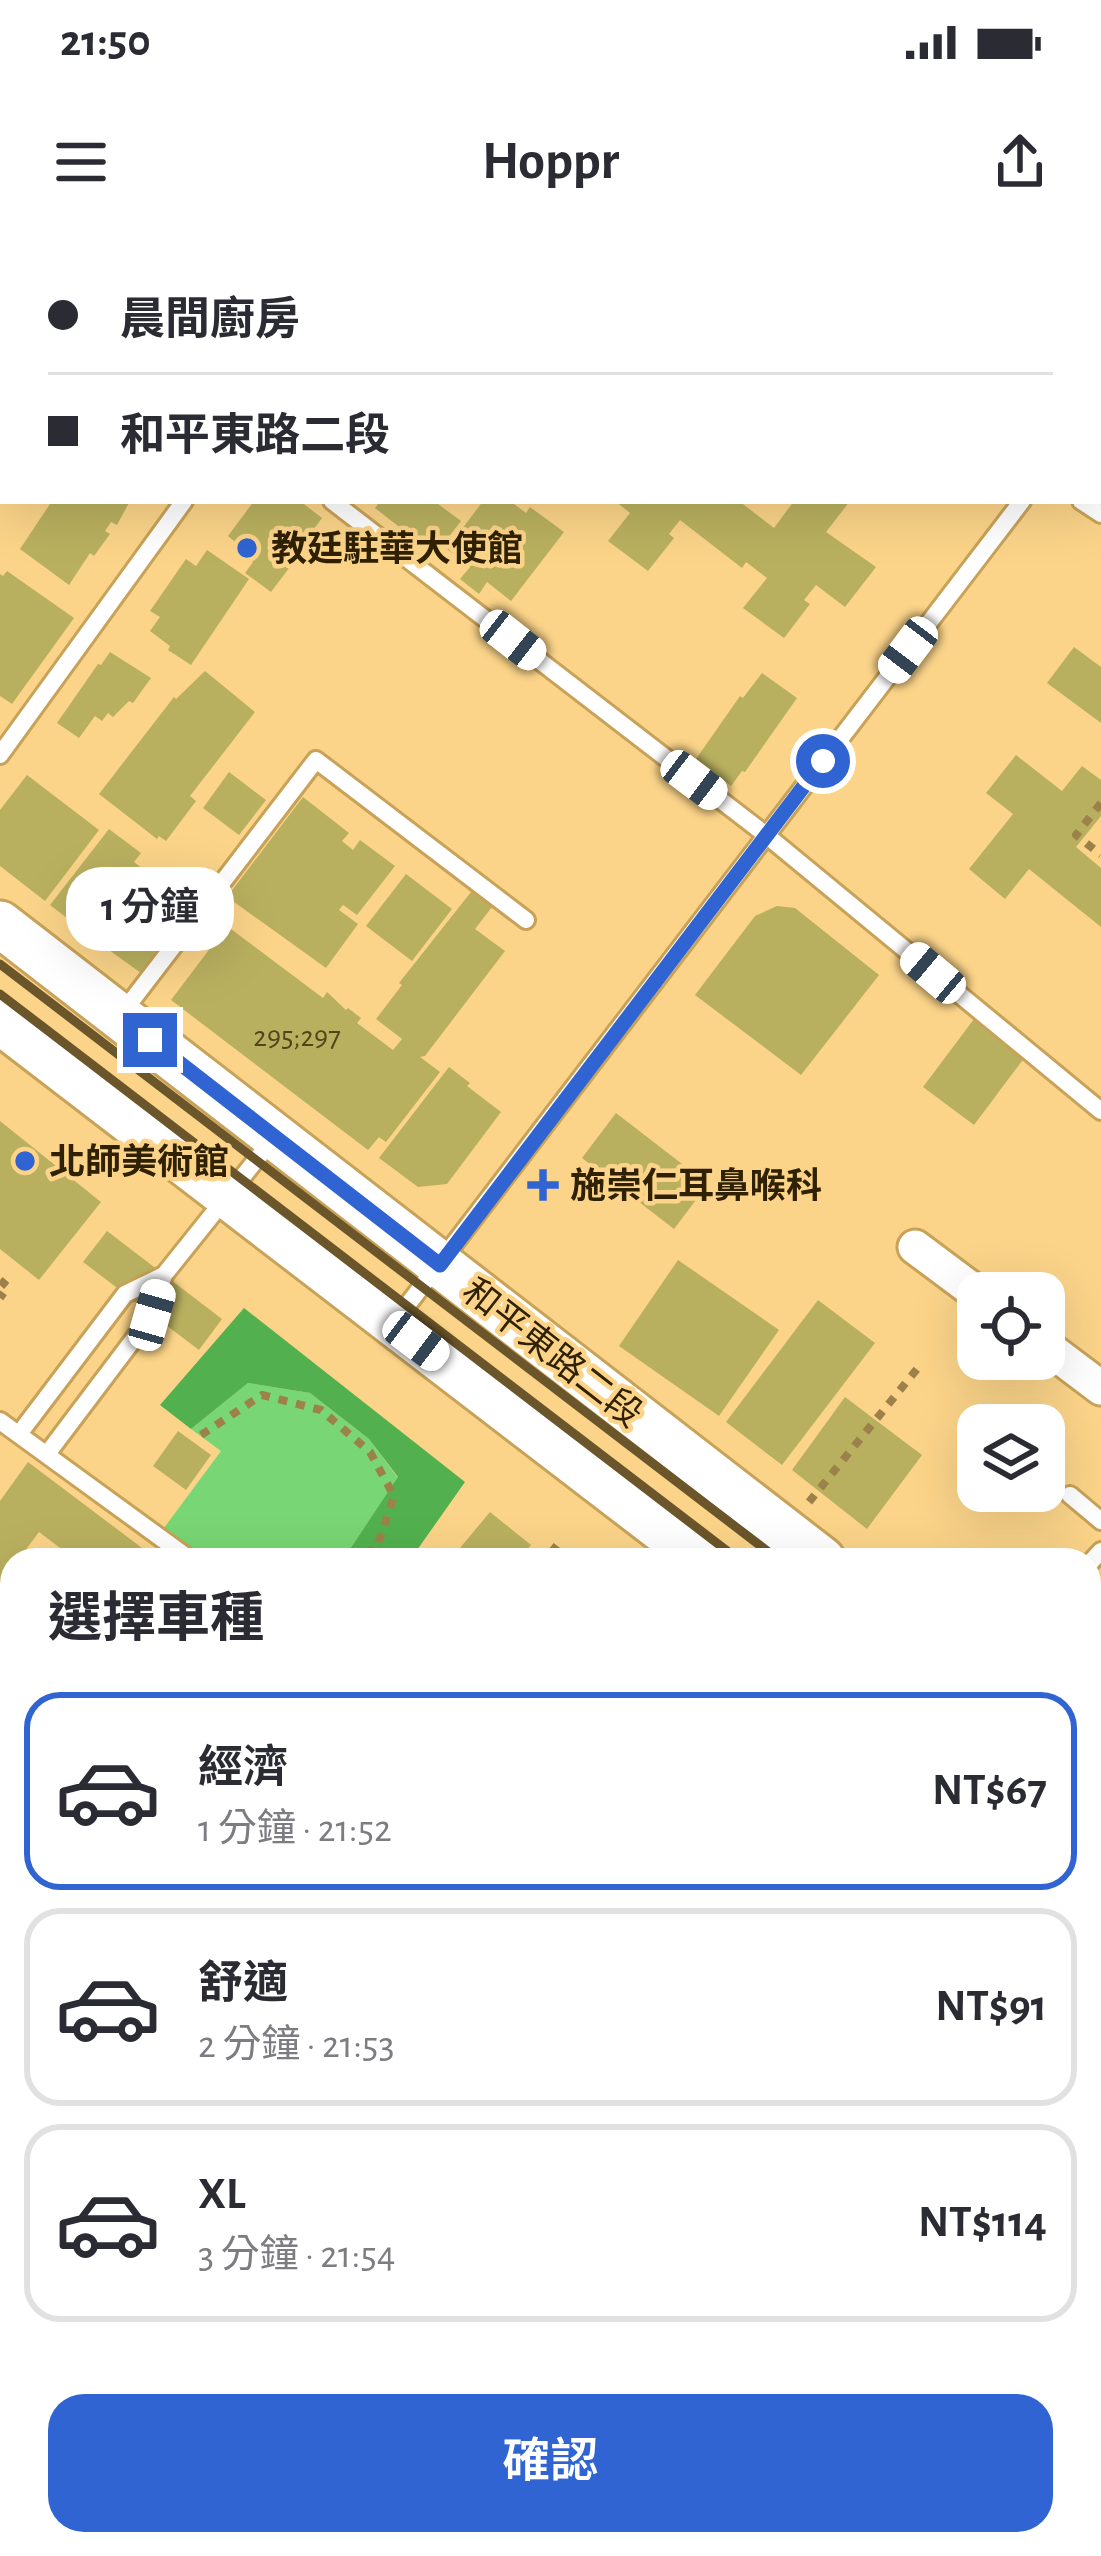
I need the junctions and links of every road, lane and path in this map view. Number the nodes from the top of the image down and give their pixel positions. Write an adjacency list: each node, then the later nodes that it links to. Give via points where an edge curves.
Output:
1 (182, 504): 4 (lane)
2 (336, 504): 6 (lane)
3 (1020, 504): 6 (lane)
4 (0, 755)
5 (1101, 803): 7 (path, via 1076,835)
6 (766, 835): 12 (lane); 16 (lane)
7 (1101, 855)
8 (526, 920): 10 (lane, via 316,760)
9 (0, 924): 10 (main road, 和平東路二段)
10 (119, 1016): 13 (main road, 和平東路二段)
11 (0, 1022): 14 (main road, 和平東路二段)
12 (1101, 1111)
13 (274, 1137): 14 (lane); 16 (main road, 和平東路二段)
14 (227, 1196): 17 (lane); 21 (main road, 和平東路二段)
15 (916, 1247): 18 (street)
16 (440, 1265): 21 (lane); 31 (main road, 和平東路二段)
17 (164, 1275): 26 (lane, via 125,1294); 28 (lane, via 152,1315)
18 (957, 1278)
19 (0, 1280): 20 (path, via 8,1287)
20 (0, 1298)
21 (394, 1324): 34 (main road, 和平東路二段)
22 (1065, 1361): 24 (street)
23 (921, 1364): 31 (path)
24 (1101, 1388)
25 (0, 1421): 26 (lane)
26 (19, 1434): 28 (lane)
27 (201, 1436): 33 (path, via 262,1395 321,1410 370,1452 394,1496)
28 (46, 1454): 32 (lane)
29 (1070, 1495): 30 (lane)
30 (1101, 1521)
31 (805, 1546)
32 (175, 1548)
33 (374, 1548)
34 (686, 1548)

